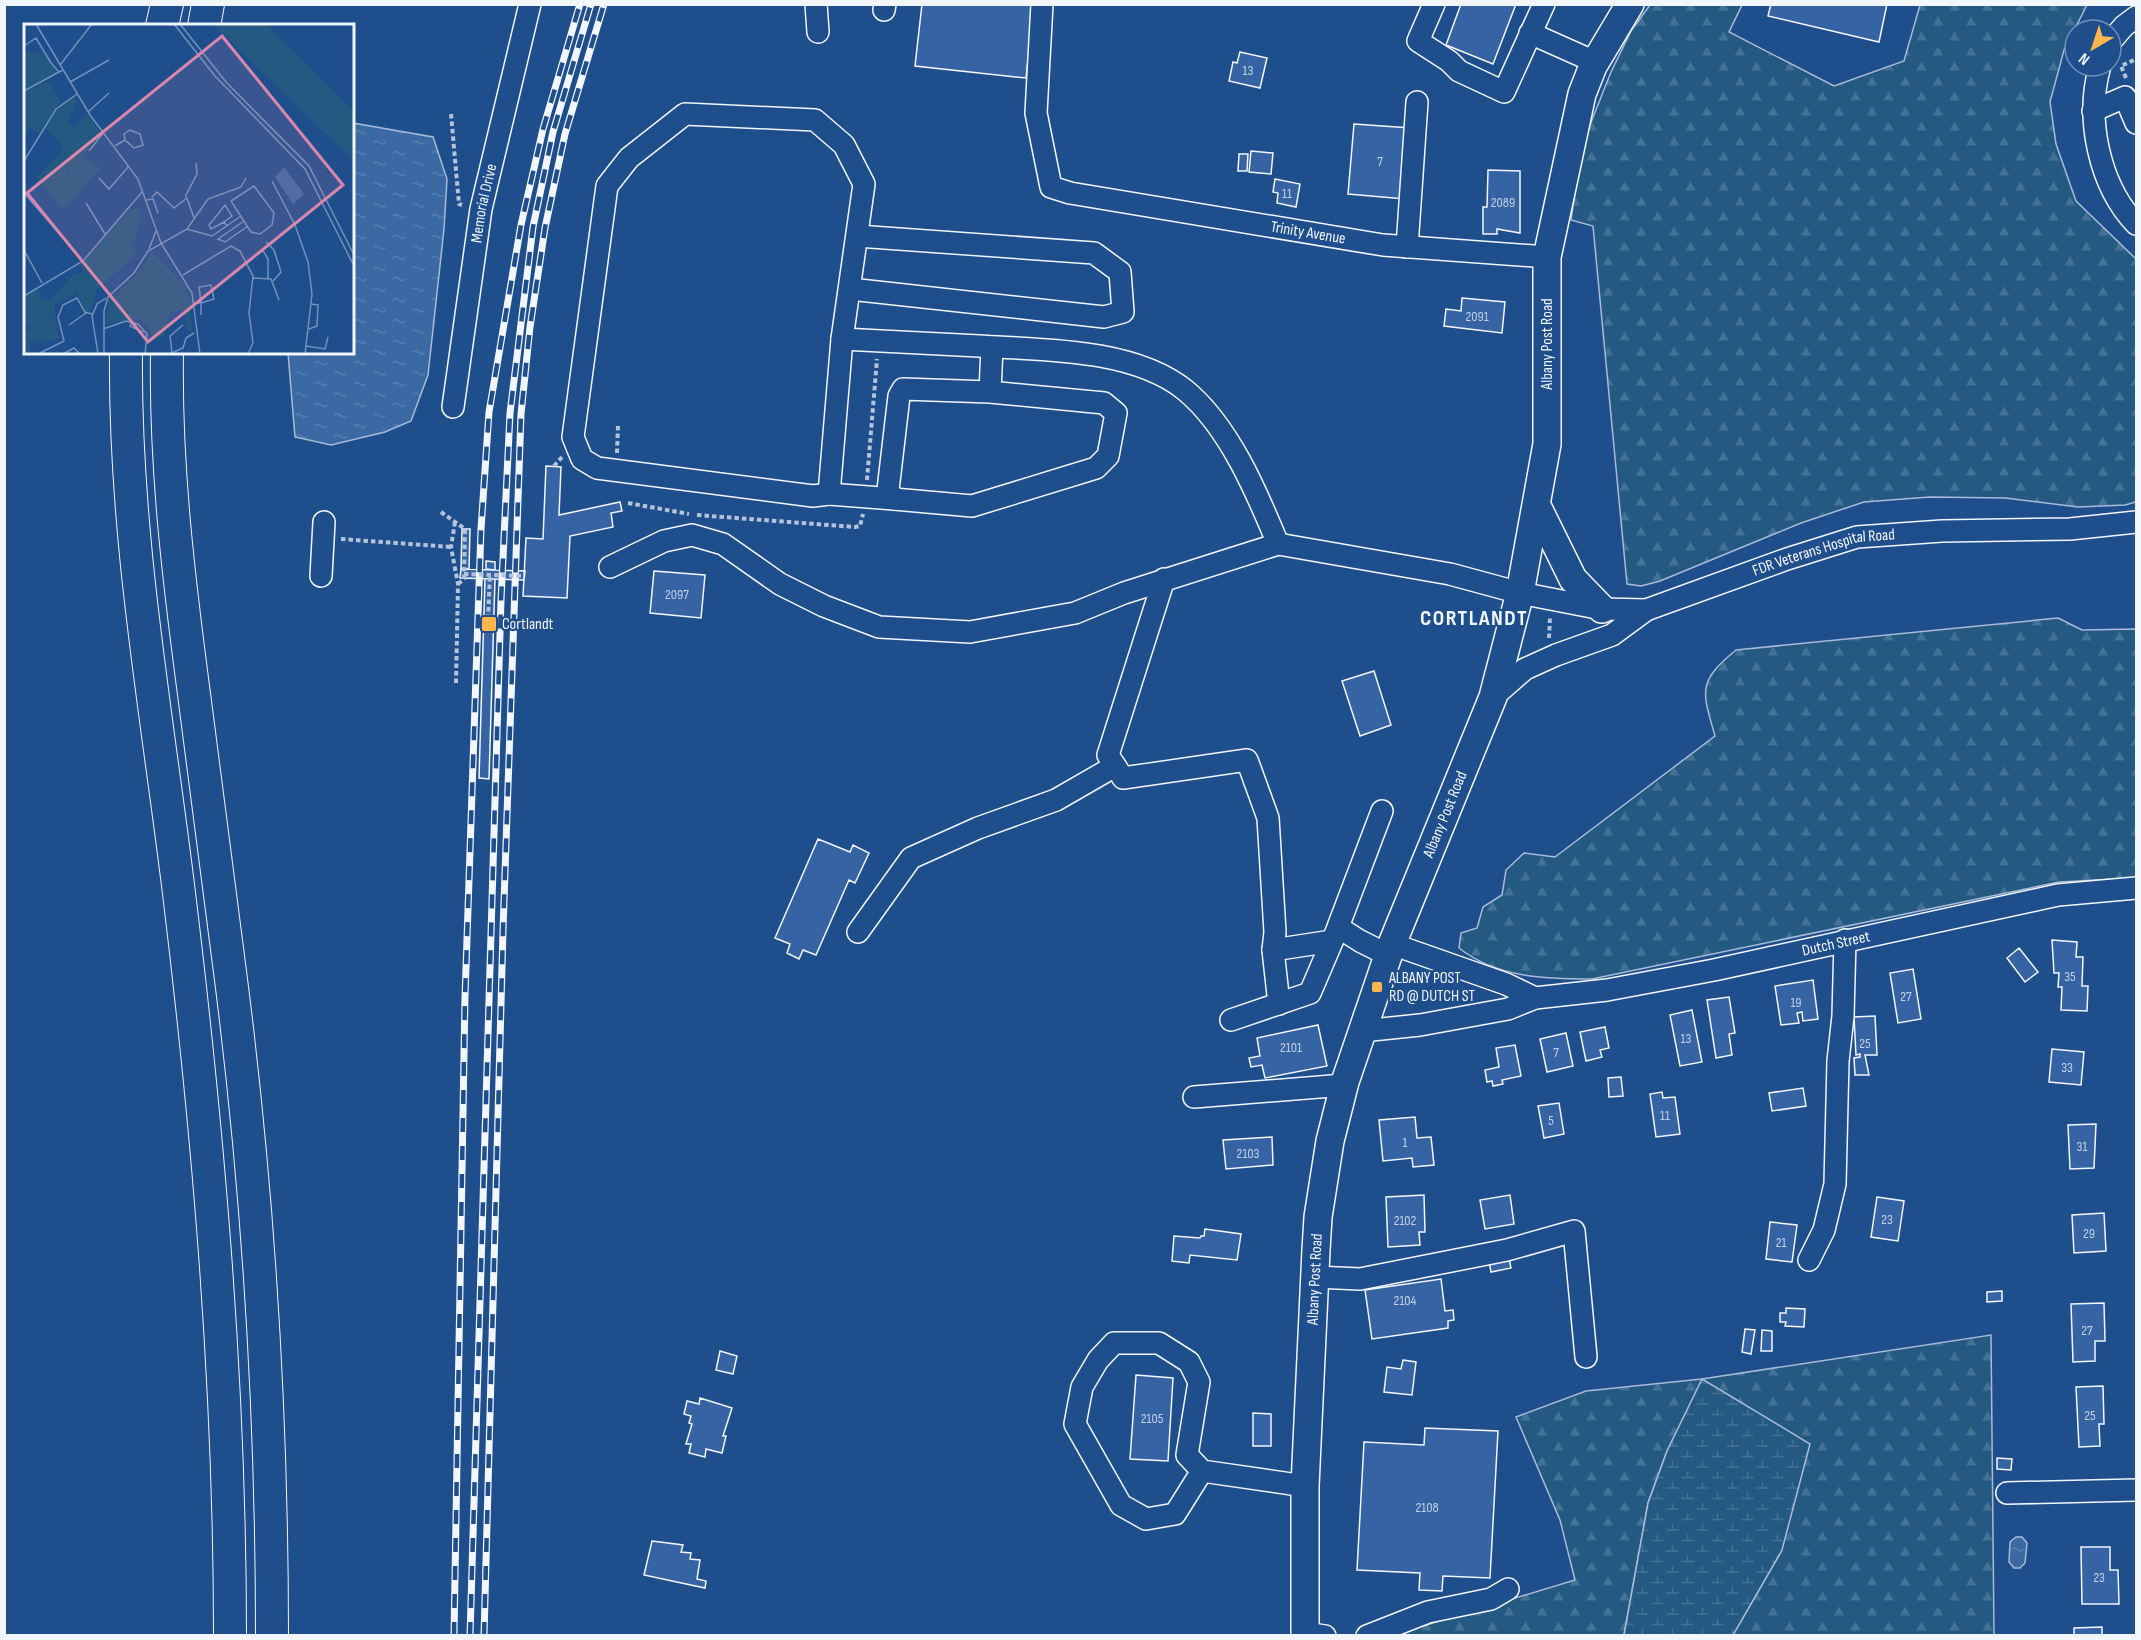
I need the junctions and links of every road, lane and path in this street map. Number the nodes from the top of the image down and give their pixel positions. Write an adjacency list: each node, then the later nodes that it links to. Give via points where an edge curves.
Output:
1 (167, 4): 10 (highway)
2 (208, 4): 11 (highway)
3 (530, 4): 35 (street, Memorial Drive, via 481,209)
4 (816, 4): 13 (street)
5 (1042, 4): 26 (street, Trinity Avenue, via 1036,113 1051,187)
6 (1434, 4): 14 (street, via 1418,41 1459,71 1504,92)
7 (1544, 4): 14 (street)
8 (1621, 8): 16 (main road, Albany Post Road)
9 (2136, 16): 12 (street)
10 (162, 24)
11 (204, 24)
12 (2123, 27)
13 (818, 32)
14 (1530, 33): 16 (street)
15 (2136, 59): 18 (path, via 2121,66)
16 (1595, 62): 27 (main road, Albany Post Road, via 1572,129)
17 (2096, 78): 20 (street)
18 (2127, 82)
19 (1417, 102): 26 (street)
20 (2093, 111): 22 (street, via 2125,98); 24 (street, via 2096,139 2110,181 2125,212)
21 (451, 114): 23 (path, via 459,204)
22 (2136, 123)
23 (469, 208)
24 (2136, 223)
25 (857, 236): 28 (street); 28 (street, via 1094,253 1120,272 1123,312 1104,317); 39 (street, via 864,184 843,145 814,120 685,114 629,158 607,186 573,437 582,459 597,468 813,496)
26 (1407, 247): 27 (street, Trinity Avenue)
27 (1547, 257): 42 (main road, Albany Post Road, via 1547,444)
28 (850, 289): 29 (street)
29 (842, 339): 30 (street); 39 (street)
30 (992, 347): 34 (street); 48 (street, via 1066,351 1141,366 1184,389 1218,426 1257,495)
31 (126, 354): 87 (highway, via 128,475 135,556 178,889 212,1200 225,1422)
32 (167, 354): 88 (highway, via 176,552 232,983 253,1198 271,1509)
33 (877, 358): 38 (path)
34 (990, 392): 40 (street, via 903,389 888,490); 40 (street, via 1104,403 1116,413 1108,456 1096,468 972,506)
35 (453, 407)
36 (618, 425): 37 (path)
37 (618, 452)
38 (866, 486)
39 (829, 494): 40 (street)
40 (894, 499)
41 (628, 503): 43 (path, via 671,513 855,527 860,526)
42 (1537, 506): 57 (main road, Albany Post Road); 58 (main road, via 1573,579)
43 (864, 510)
44 (441, 512): 45 (path)
45 (455, 522): 49 (path); 53 (path, via 465,529)
46 (2136, 522): 59 (street, FDR Veterans Hospital Road, via 2070,529 1857,537)
47 (328, 530): 49 (path); 52 (street)
48 (1278, 544): 55 (street); 57 (street, FDR Veterans Hospital Road, via 1450,574)
49 (451, 547): 56 (path)
50 (610, 567): 55 (street, via 664,541 692,535 723,544 780,584 879,627 970,632 1075,613)
51 (490, 575): 53 (path, bridge); 54 (path, bridge); 61 (path)
52 (321, 576)
53 (464, 576): 56 (path)
54 (524, 576)
55 (1164, 579): 65 (street, via 1108,755)
56 (458, 584): 63 (path)
57 (1520, 593): 58 (street, FDR Veterans Hospital Road); 64 (main road, Albany Post Road)
58 (1602, 609): 59 (street, FDR Veterans Hospital Road)
59 (1646, 610): 64 (street, via 1612,635 1525,669)
60 (1550, 618): 62 (path, via 1548,635)
61 (488, 619)
62 (1552, 647)
63 (456, 684)
64 (1493, 697): 72 (main road, Albany Post Road)
65 (1115, 766): 68 (street, via 1056,800 911,858); 71 (street, via 1123,778 1247,760 1268,818)
66 (1382, 811): 69 (street)
67 (2136, 888): 70 (street, Dutch Street, via 2058,895)
68 (858, 932)
69 (1335, 934): 71 (street); 72 (street); 74 (street, via 1310,993)
70 (1845, 940): 73 (street, Dutch Street, via 1608,990); 79 (street, via 1835,1184 1824,1230)
71 (1273, 950): 74 (street)
72 (1390, 950): 73 (street, via 1506,984); 76 (main road, Albany Post Road)
73 (1535, 998): 76 (street, Dutch Street, via 1508,1009)
74 (1279, 1004): 75 (street)
75 (1231, 1020)
76 (1362, 1032): 77 (main road, Albany Post Road)
77 (1344, 1085): 78 (street); 80 (main road, Albany Post Road, via 1319,1206)
78 (1194, 1096)
79 (1809, 1260)
80 (1315, 1277): 81 (street, via 1360,1280 1507,1250 1574,1230); 83 (main road, Albany Post Road)
81 (1587, 1356)
82 (1202, 1471): 82 (street, via 1187,1455 1199,1382 1189,1362 1159,1343 1114,1343 1098,1360 1082,1388 1075,1424 1120,1505 1146,1519 1175,1514); 83 (street)
83 (1305, 1486): 89 (main road, Albany Post Road)
84 (2136, 1490): 85 (street)
85 (2007, 1493)
86 (1508, 1589): 90 (street, via 1491,1599 1428,1612)
87 (230, 1635)
88 (272, 1635)
89 (1312, 1635)
90 (1367, 1635)

